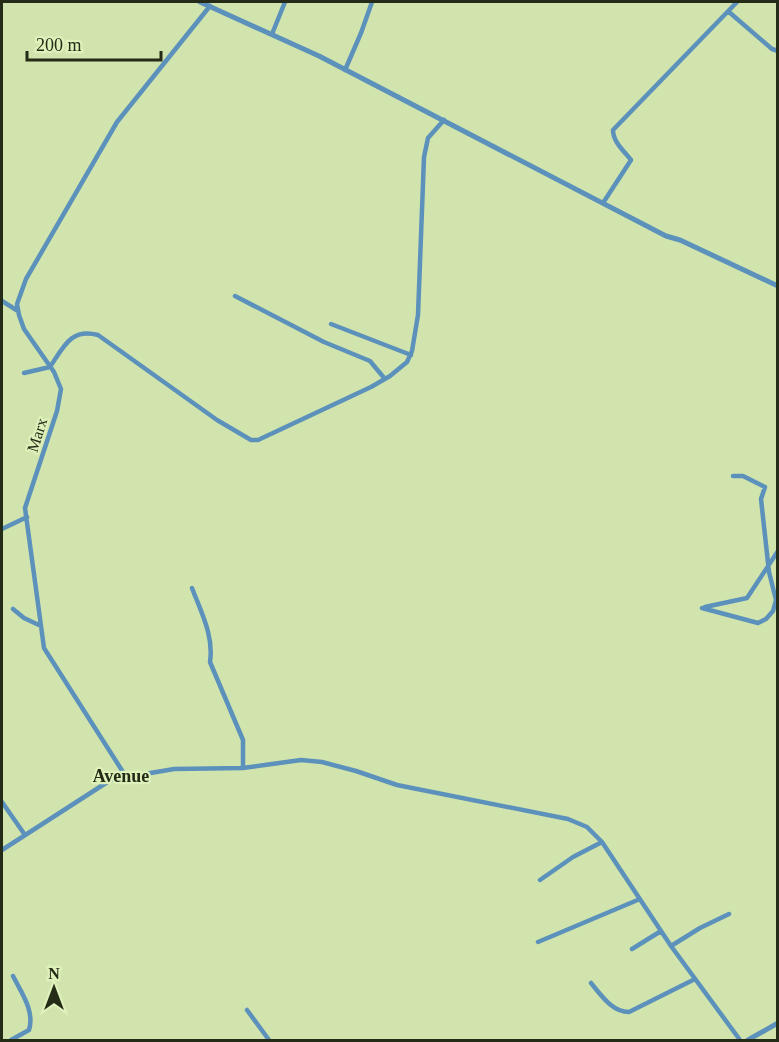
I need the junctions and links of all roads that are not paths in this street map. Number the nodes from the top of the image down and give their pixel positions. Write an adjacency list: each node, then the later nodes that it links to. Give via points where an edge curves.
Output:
1 (200, 2): 5 (street)
2 (285, 2): 7 (street)
3 (372, 2): 9 (street)
4 (737, 2): 6 (street)
5 (210, 6): 7 (street); 15 (street, via 117,122 26,279)
6 (729, 12): 8 (street); 11 (street, via 613,130 616,142 631,160)
7 (272, 34): 9 (street)
8 (777, 51)
9 (345, 70): 10 (street)
10 (444, 120): 11 (street); 17 (street, via 428,138 424,157 418,315)
11 (603, 203): 12 (street)
12 (777, 286)
13 (235, 296): 20 (street, via 370,361)
14 (2, 301): 15 (street)
15 (18, 311): 18 (street, Marx, via 24,329)
16 (331, 324): 17 (street)
17 (411, 355): 20 (street)
18 (50, 367): 19 (street); 20 (street, via 77,334 98,335 251,440); 22 (street, Marx, via 61,389 26,508)
19 (24, 373)
20 (385, 379)
21 (733, 476): 25 (street, via 743,476 765,487 761,499)
22 (27, 517): 23 (street); 28 (street, Marx)
23 (2, 529)
24 (777, 551): 25 (street)
25 (768, 565): 25 (street, via 747,598 702,608 758,623 766,619 776,600)
26 (192, 588): 29 (street, via 207,626 210,662 243,740)
27 (13, 609): 28 (street)
28 (41, 626): 32 (street, Marx, via 44,648 123,772)
29 (243, 768): 30 (street, via 174,769); 33 (street, via 301,760 322,762 397,785 568,819 587,827)
30 (139, 775)
31 (2, 802): 32 (street)
32 (25, 835): 34 (street, Marx)
33 (602, 842): 35 (street); 36 (street)
34 (2, 850)
35 (540, 880)
36 (640, 899): 38 (street); 39 (street)
37 (729, 914): 40 (street)
38 (661, 931): 40 (street); 41 (street)
39 (538, 942)
40 (671, 946): 43 (street)
41 (632, 949)
42 (13, 976): 47 (street, via 28,1006 31,1024 29,1030)
43 (695, 979): 44 (street, via 629,1012 614,1008); 49 (street)
44 (591, 982)
45 (247, 1010): 48 (street)
46 (777, 1023): 50 (street)
47 (11, 1041)
48 (269, 1041)
49 (740, 1041)
50 (748, 1041)

